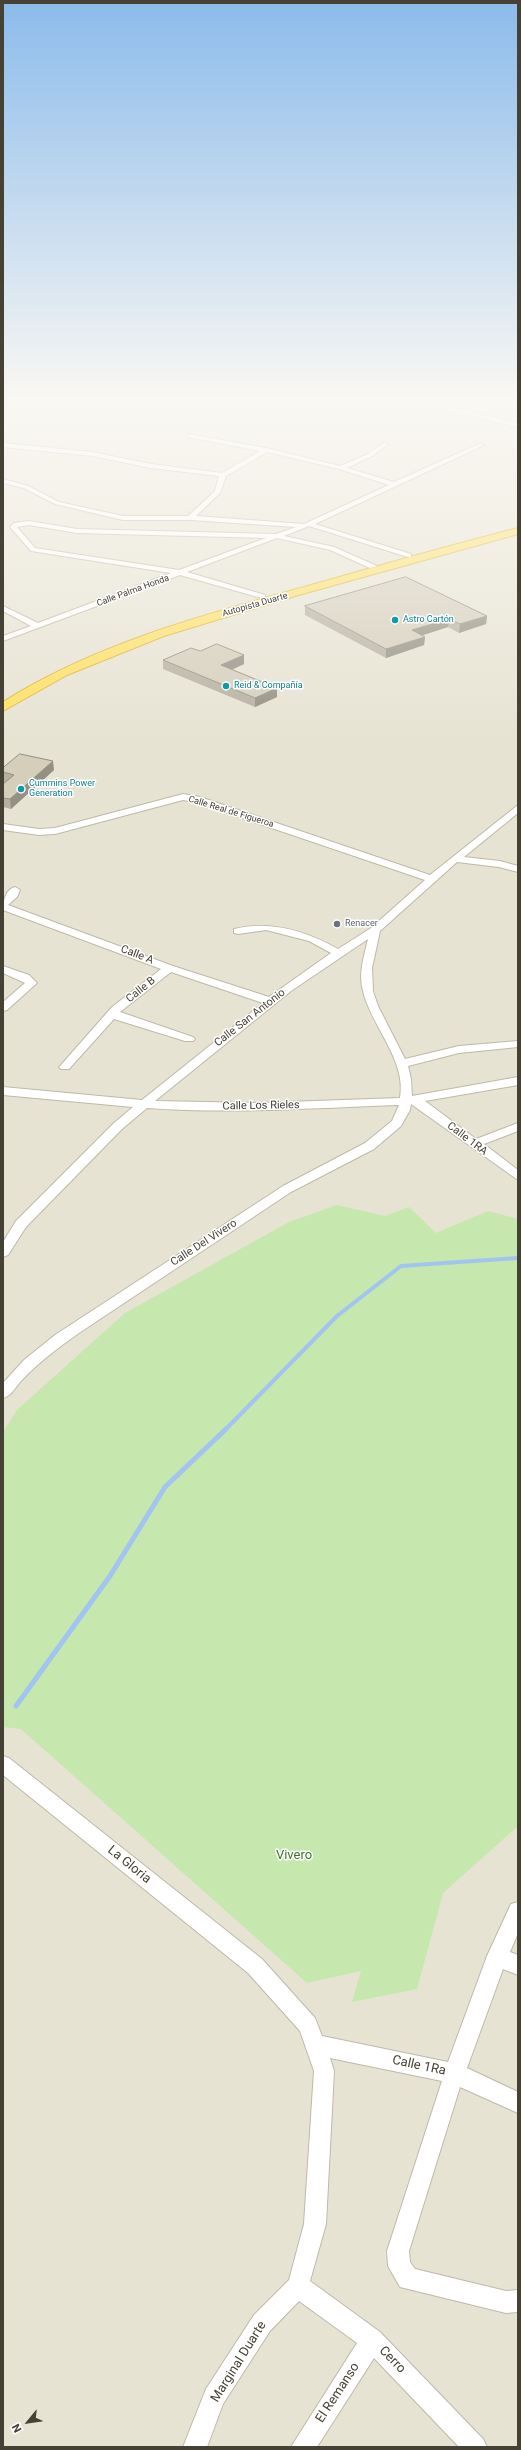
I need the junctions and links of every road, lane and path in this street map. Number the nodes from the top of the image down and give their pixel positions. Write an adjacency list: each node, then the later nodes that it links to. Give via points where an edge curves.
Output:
1 (98, 513): 4 (street, via 123,518)
2 (195, 513): 4 (street)
3 (331, 513): 5 (street, Calle Palma Honda)
4 (190, 518): 5 (street)
5 (306, 525): 8 (street, Calle Palma Honda); 9 (street)
6 (518, 525): 9 (highway, Autopista Duarte)
7 (518, 531): 17 (highway, Autopista Duarte, via 313,588 147,639 99,657 25,691)
8 (276, 536): 10 (street, via 332,548); 11 (street, Calle Palma Honda); 11 (street, via 77,531 29,523 16,524 13,527 34,550)
9 (408, 556): 10 (highway, Autopista Duarte)
10 (372, 566): 12 (highway, Autopista Duarte)
11 (182, 573): 12 (street); 14 (street, Calle Palma Honda)
12 (262, 597): 16 (highway, Autopista Duarte, via 148,630 87,652)
13 (3, 608): 14 (street)
14 (37, 626): 15 (street, Calle Palma Honda)
15 (3, 639)
16 (19, 684)
17 (3, 707)
18 (518, 808): 20 (street, Calle San Antonio)
19 (3, 827): 22 (street, Calle Real de Figueroa, via 33,832 55,831 183,797 197,799)
20 (455, 859): 21 (street, via 500,864); 22 (street, Calle San Antonio)
21 (518, 869)
22 (432, 879): 25 (street, Calle San Antonio)
23 (15, 890): 24 (street)
24 (3, 905): 28 (street, Calle A)
25 (375, 930): 27 (street, Calle San Antonio); 35 (street, via 366,971 368,990 375,1012)
26 (238, 931): 27 (street, via 266,927 314,939)
27 (338, 953): 30 (street, Calle San Antonio)
28 (168, 968): 30 (street, Calle A); 32 (street, Calle B)
29 (3, 969): 31 (street, via 25,977 32,983)
30 (272, 1002): 40 (street, Calle San Antonio, via 219,1042)
31 (3, 1008)
32 (115, 1013): 33 (street, via 117,1016); 36 (street, Calle B, via 105,1020)
33 (189, 1039)
34 (518, 1044): 35 (street, via 452,1050)
35 (401, 1064): 39 (street)
36 (65, 1066)
37 (518, 1081): 39 (street, Calle Los Rieles)
38 (3, 1091): 40 (street, Calle Los Rieles)
39 (411, 1101): 40 (street, Calle Los Rieles, via 250,1107); 42 (street, Calle 1RA); 45 (street, Calle Del Vivero, via 400,1119 386,1134 351,1156 288,1189 199,1244 74,1330 22,1371)
40 (147, 1104): 44 (street, Calle San Antonio, via 118,1126 62,1181 21,1224)
41 (518, 1127): 42 (street)
42 (473, 1144): 43 (street, Calle 1RA)
43 (518, 1176)
44 (3, 1252)
45 (3, 1393)
46 (3, 1764): 50 (street, La Gloria, via 255,1966 308,2025)
47 (518, 1911): 48 (street)
48 (497, 1956): 49 (street); 51 (street)
49 (518, 1965)
50 (314, 2045): 51 (street, Calle 1Ra); 53 (street, La Gloria, via 324,2071 315,2224)
51 (454, 2073): 52 (street, Calle 1Ra); 54 (street, via 398,2251 399,2266 408,2279 506,2302)
52 (518, 2103)
53 (298, 2286): 55 (street, Cerro); 56 (street, Marginal Duarte, via 262,2323 219,2390)
54 (518, 2301)
55 (372, 2340): 57 (street, El Remanso); 58 (street, Cerro)
56 (195, 2447)
57 (303, 2447)
58 (475, 2447)

